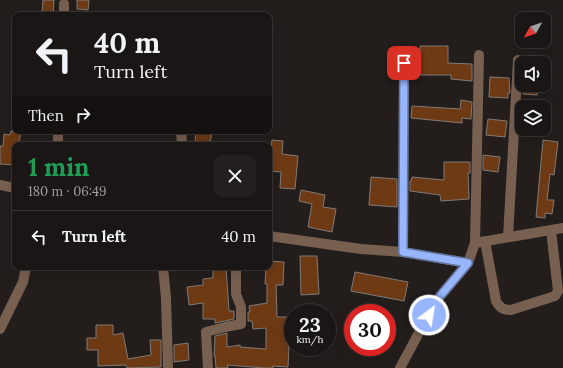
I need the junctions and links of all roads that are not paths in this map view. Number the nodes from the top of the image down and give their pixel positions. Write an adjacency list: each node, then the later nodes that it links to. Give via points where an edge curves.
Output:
1 (64, 4): 2 (street)
2 (64, 12)
3 (479, 55): 12 (street)
4 (404, 63): 13 (street)
5 (516, 92): 11 (street)
6 (0, 185): 7 (street)
7 (12, 187)
8 (563, 228): 9 (street)
9 (551, 230): 11 (street); 12 (street, via 558,291 555,296 511,310 504,310 496,301)
10 (272, 236): 13 (street)
11 (508, 238): 12 (street)
12 (480, 242): 14 (street)
13 (403, 252): 14 (street)
14 (468, 263): 21 (street, via 436,301)
15 (25, 270): 18 (street, via 23,282)
16 (163, 270): 19 (street)
17 (236, 270): 20 (street, via 236,294 242,307 241,324 206,332)
18 (0, 329)
19 (168, 368)
20 (207, 368)
21 (400, 368)

